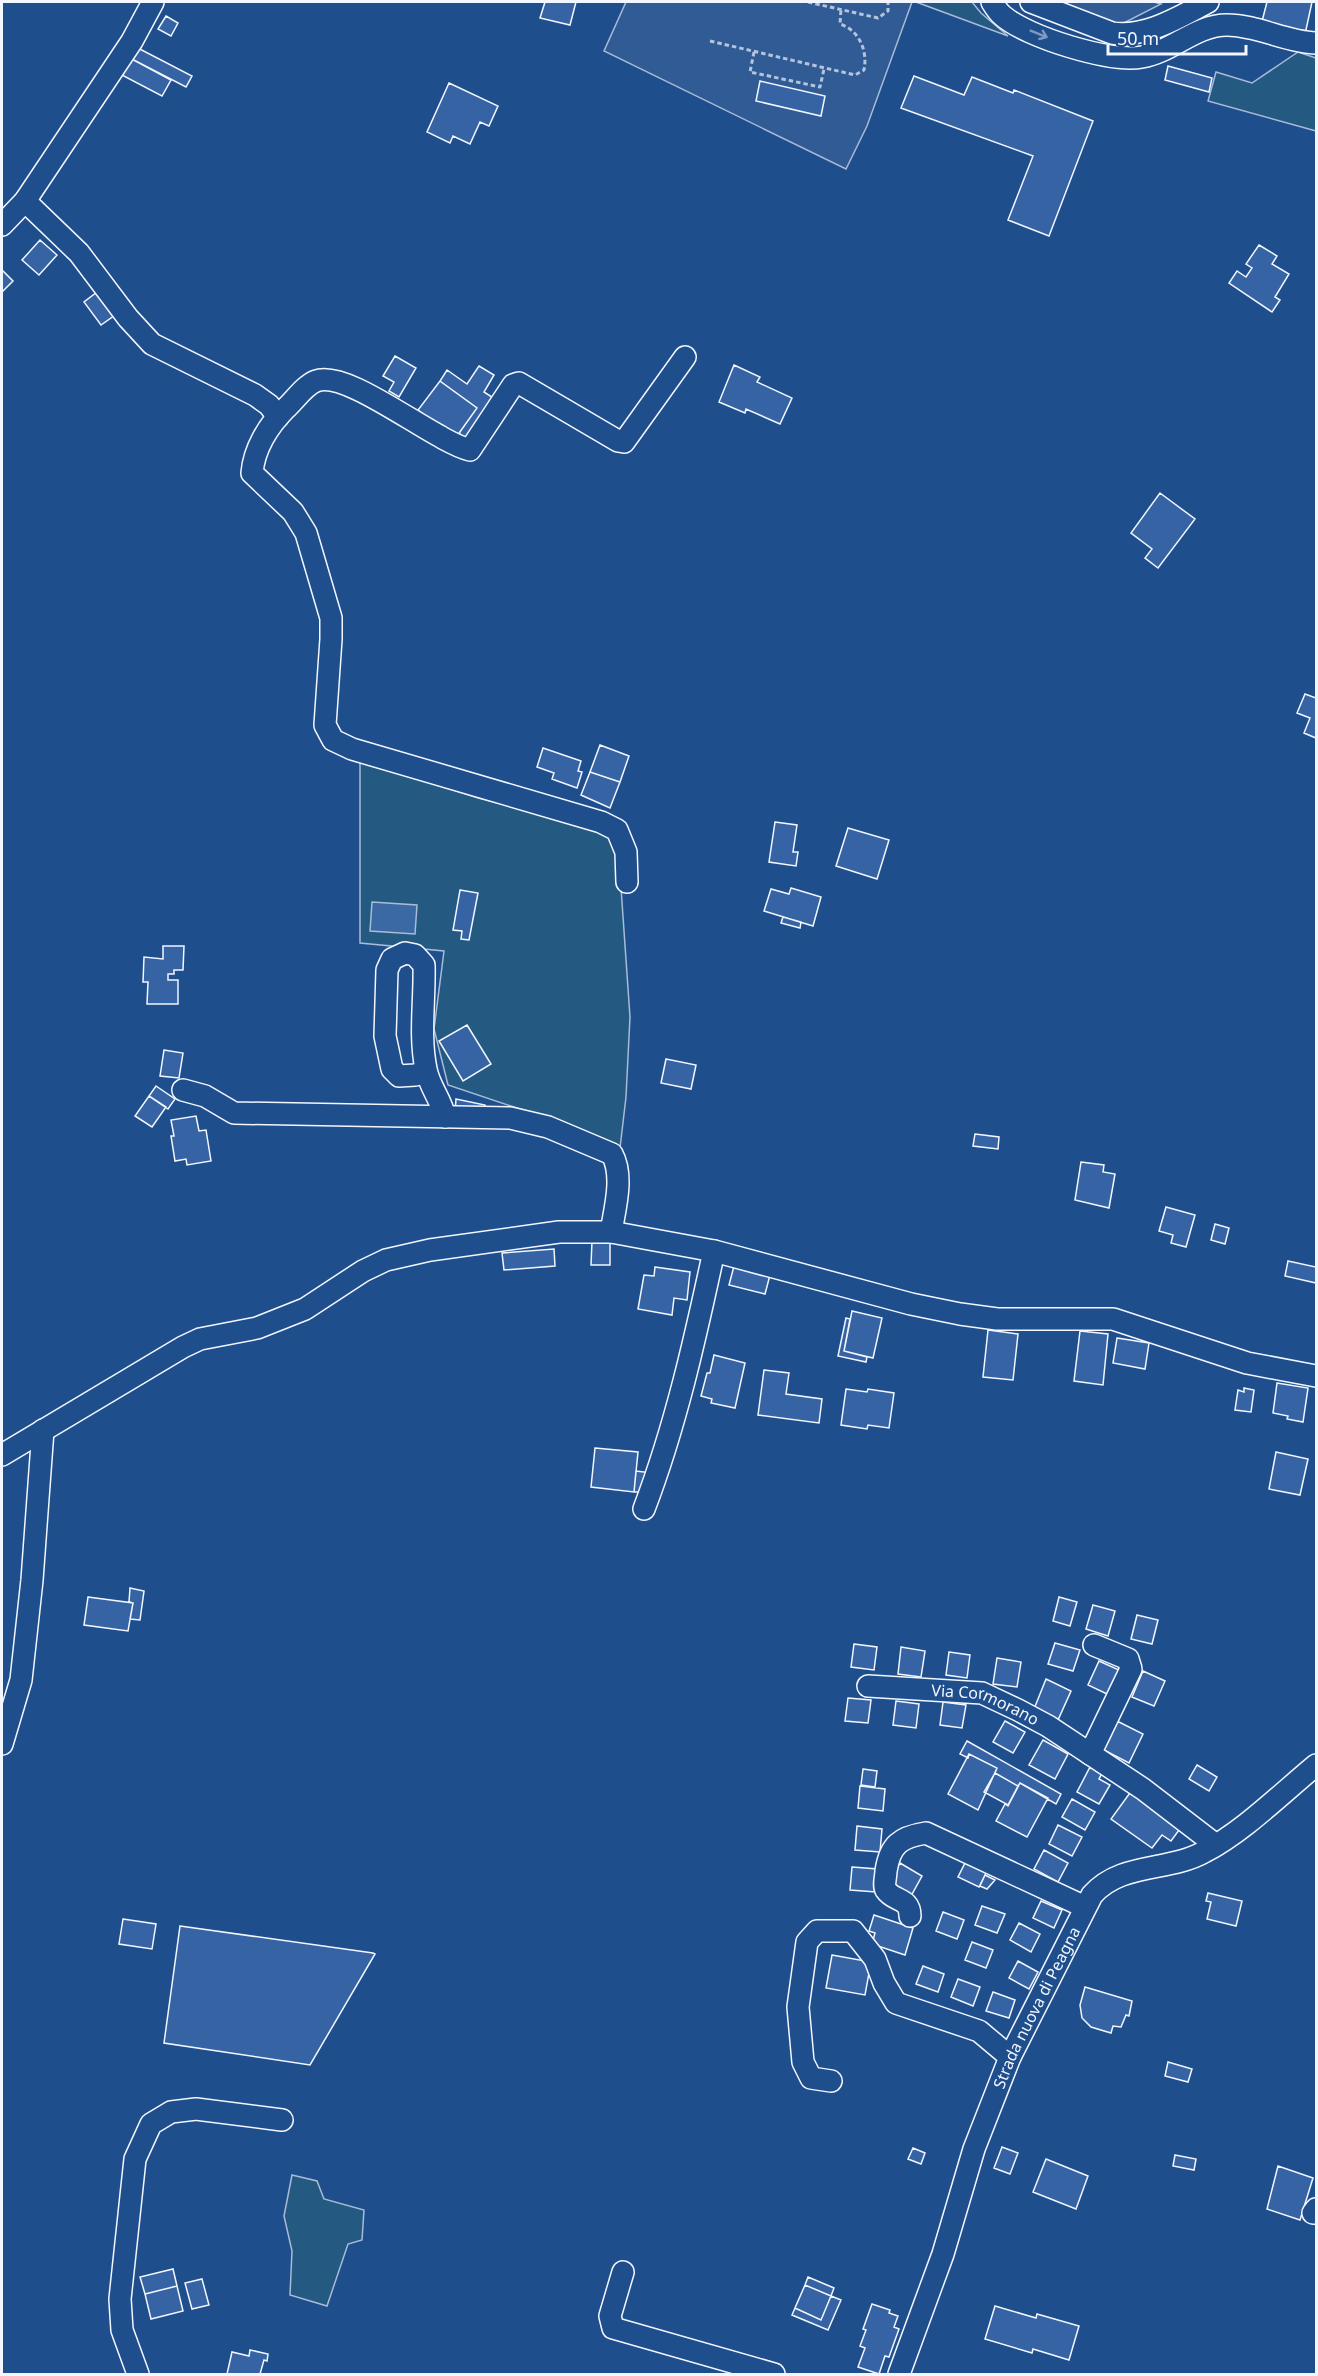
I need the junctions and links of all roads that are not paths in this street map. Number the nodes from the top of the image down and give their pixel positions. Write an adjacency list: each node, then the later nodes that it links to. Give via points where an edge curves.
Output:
1 (153, 2): 7 (street, via 132,41)
2 (992, 2): 5 (street, one-way to 5, via 1004,17 1041,36 1127,59 1157,53 1206,29)
3 (1031, 2): 4 (street, via 1124,35 1151,29)
4 (1203, 4): 5 (street)
5 (1228, 25): 6 (street)
6 (1317, 43)
7 (25, 201): 8 (street); 10 (street, via 79,253 152,345 255,395)
8 (2, 225)
9 (685, 357): 10 (street, via 624,442 519,383 513,385 470,450 444,440 351,385 333,380 315,381)
10 (278, 417): 11 (street, via 253,457 252,473 293,512 306,533 331,618 325,725 333,740 609,826 617,830 626,852)
11 (627, 882)
12 (426, 1072): 12 (street, via 424,965 405,953 392,959 387,970 385,1036 392,1069 399,1076); 14 (street)
13 (183, 1090): 14 (street, via 205,1096 234,1113)
14 (445, 1117): 15 (street, via 510,1118 548,1127 612,1154 618,1165)
15 (611, 1232): 16 (street); 18 (street, via 559,1232 386,1260 363,1270 305,1308 257,1328 200,1339 183,1347)
16 (714, 1251): 17 (street, via 960,1314 1113,1319 1247,1363); 20 (street, via 678,1410)
17 (1317, 1376)
18 (43, 1430): 19 (street); 23 (street, via 21,1680)
19 (2, 1455)
20 (644, 1509)
21 (1094, 1645): 24 (street, via 1128,1659 1131,1669)
22 (868, 1686): 24 (street, Via Cormorano, via 982,1694 1018,1710)
23 (2, 1744)
24 (1090, 1754): 26 (street, Via Cormorano)
25 (1317, 1765): 26 (street, Strada nuova di Peagna)
26 (1216, 1845): 27 (street, Strada nuova di Peagna, via 1187,1860 1122,1873 1102,1884)
27 (1085, 1907): 28 (street, via 926,1833 911,1835 888,1855 885,1887 906,1902); 29 (street, Strada nuova di Peagna)
28 (909, 1916)
29 (1010, 2057): 30 (street, via 980,2031 896,2003 875,1959 853,1931 817,1931 807,1942 798,2007 803,2062 812,2078); 35 (street, Strada nuova di Peagna, via 974,2149 943,2254)
30 (831, 2081)
31 (282, 2120): 33 (street, via 196,2109 171,2112 151,2124 135,2159 120,2300 122,2330)
32 (623, 2272): 34 (street, via 610,2316 613,2328)
33 (138, 2374)
34 (774, 2374)
35 (899, 2374)

